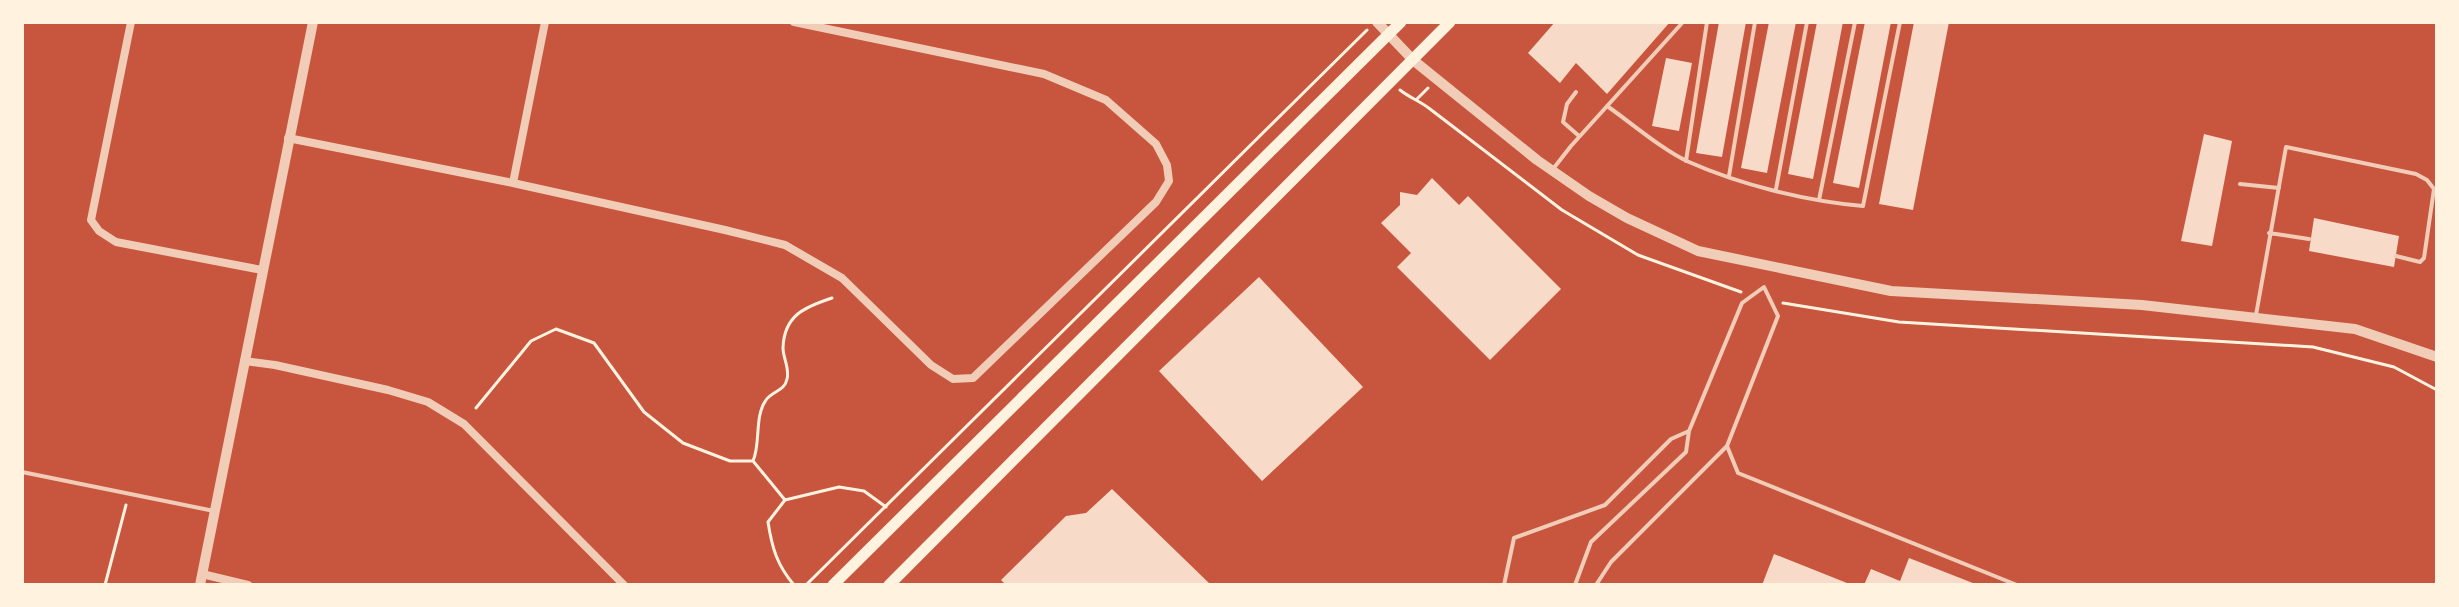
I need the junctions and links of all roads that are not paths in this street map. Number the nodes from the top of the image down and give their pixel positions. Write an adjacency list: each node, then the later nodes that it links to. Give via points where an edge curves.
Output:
1 (131, 22): 31 (street, via 91,220 116,242)
2 (313, 22): 19 (street)
3 (545, 22): 23 (street)
4 (794, 22): 23 (street, via 1044,74 1106,100 1156,144 1169,181 1156,202 973,378 953,379 931,365 842,278 785,245)
5 (1376, 22): 14 (street)
6 (1401, 22): 14 (main road)
7 (1450, 22): 15 (main road)
8 (1683, 22): 17 (lane)
9 (1707, 22): 20 (lane)
10 (1755, 22): 22 (lane)
11 (1807, 22): 26 (lane)
12 (1855, 22): 27 (lane)
13 (1900, 22): 27 (lane, via 1863,206)
14 (1389, 34): 15 (street); 42 (main road)
15 (1413, 60): 21 (street); 43 (main road)
16 (1576, 92): 18 (lane, via 1563,122)
17 (1607, 106): 18 (lane); 20 (lane)
18 (1579, 136): 21 (lane)
19 (288, 138): 23 (street); 31 (street)
20 (1686, 161): 22 (lane)
21 (1552, 171): 32 (street, via 1627,218 1698,251 1768,267 1891,291 2142,305)
22 (1729, 176): 26 (lane)
23 (513, 183)
24 (2240, 184): 25 (lane)
25 (2279, 188): 28 (lane); 30 (lane, via 2286,147 2427,180 2434,189 2424,258 2420,262)
26 (1776, 190): 27 (lane)
27 (1819, 201)
28 (2269, 233): 29 (lane); 32 (lane)
29 (2309, 239)
30 (2396, 256)
31 (262, 270): 34 (street)
32 (2255, 318): 33 (street, via 2355,329)
33 (2437, 357)
34 (244, 361): 38 (street); 41 (street, via 428,402 464,424)
35 (1689, 431): 36 (lane, via 1742,303 1764,287 1778,316); 44 (lane, via 1671,439 1605,505 1514,538); 45 (lane, via 1686,452 1591,542)
36 (1727, 446): 46 (lane, via 1611,562); 47 (lane, via 1738,473)
37 (22, 472): 38 (lane)
38 (214, 511): 39 (street)
39 (201, 579): 40 (street)
40 (248, 585)
41 (624, 585)
42 (834, 585)
43 (889, 585)
44 (1504, 585)
45 (1575, 585)
46 (1596, 585)
47 (2017, 585)

